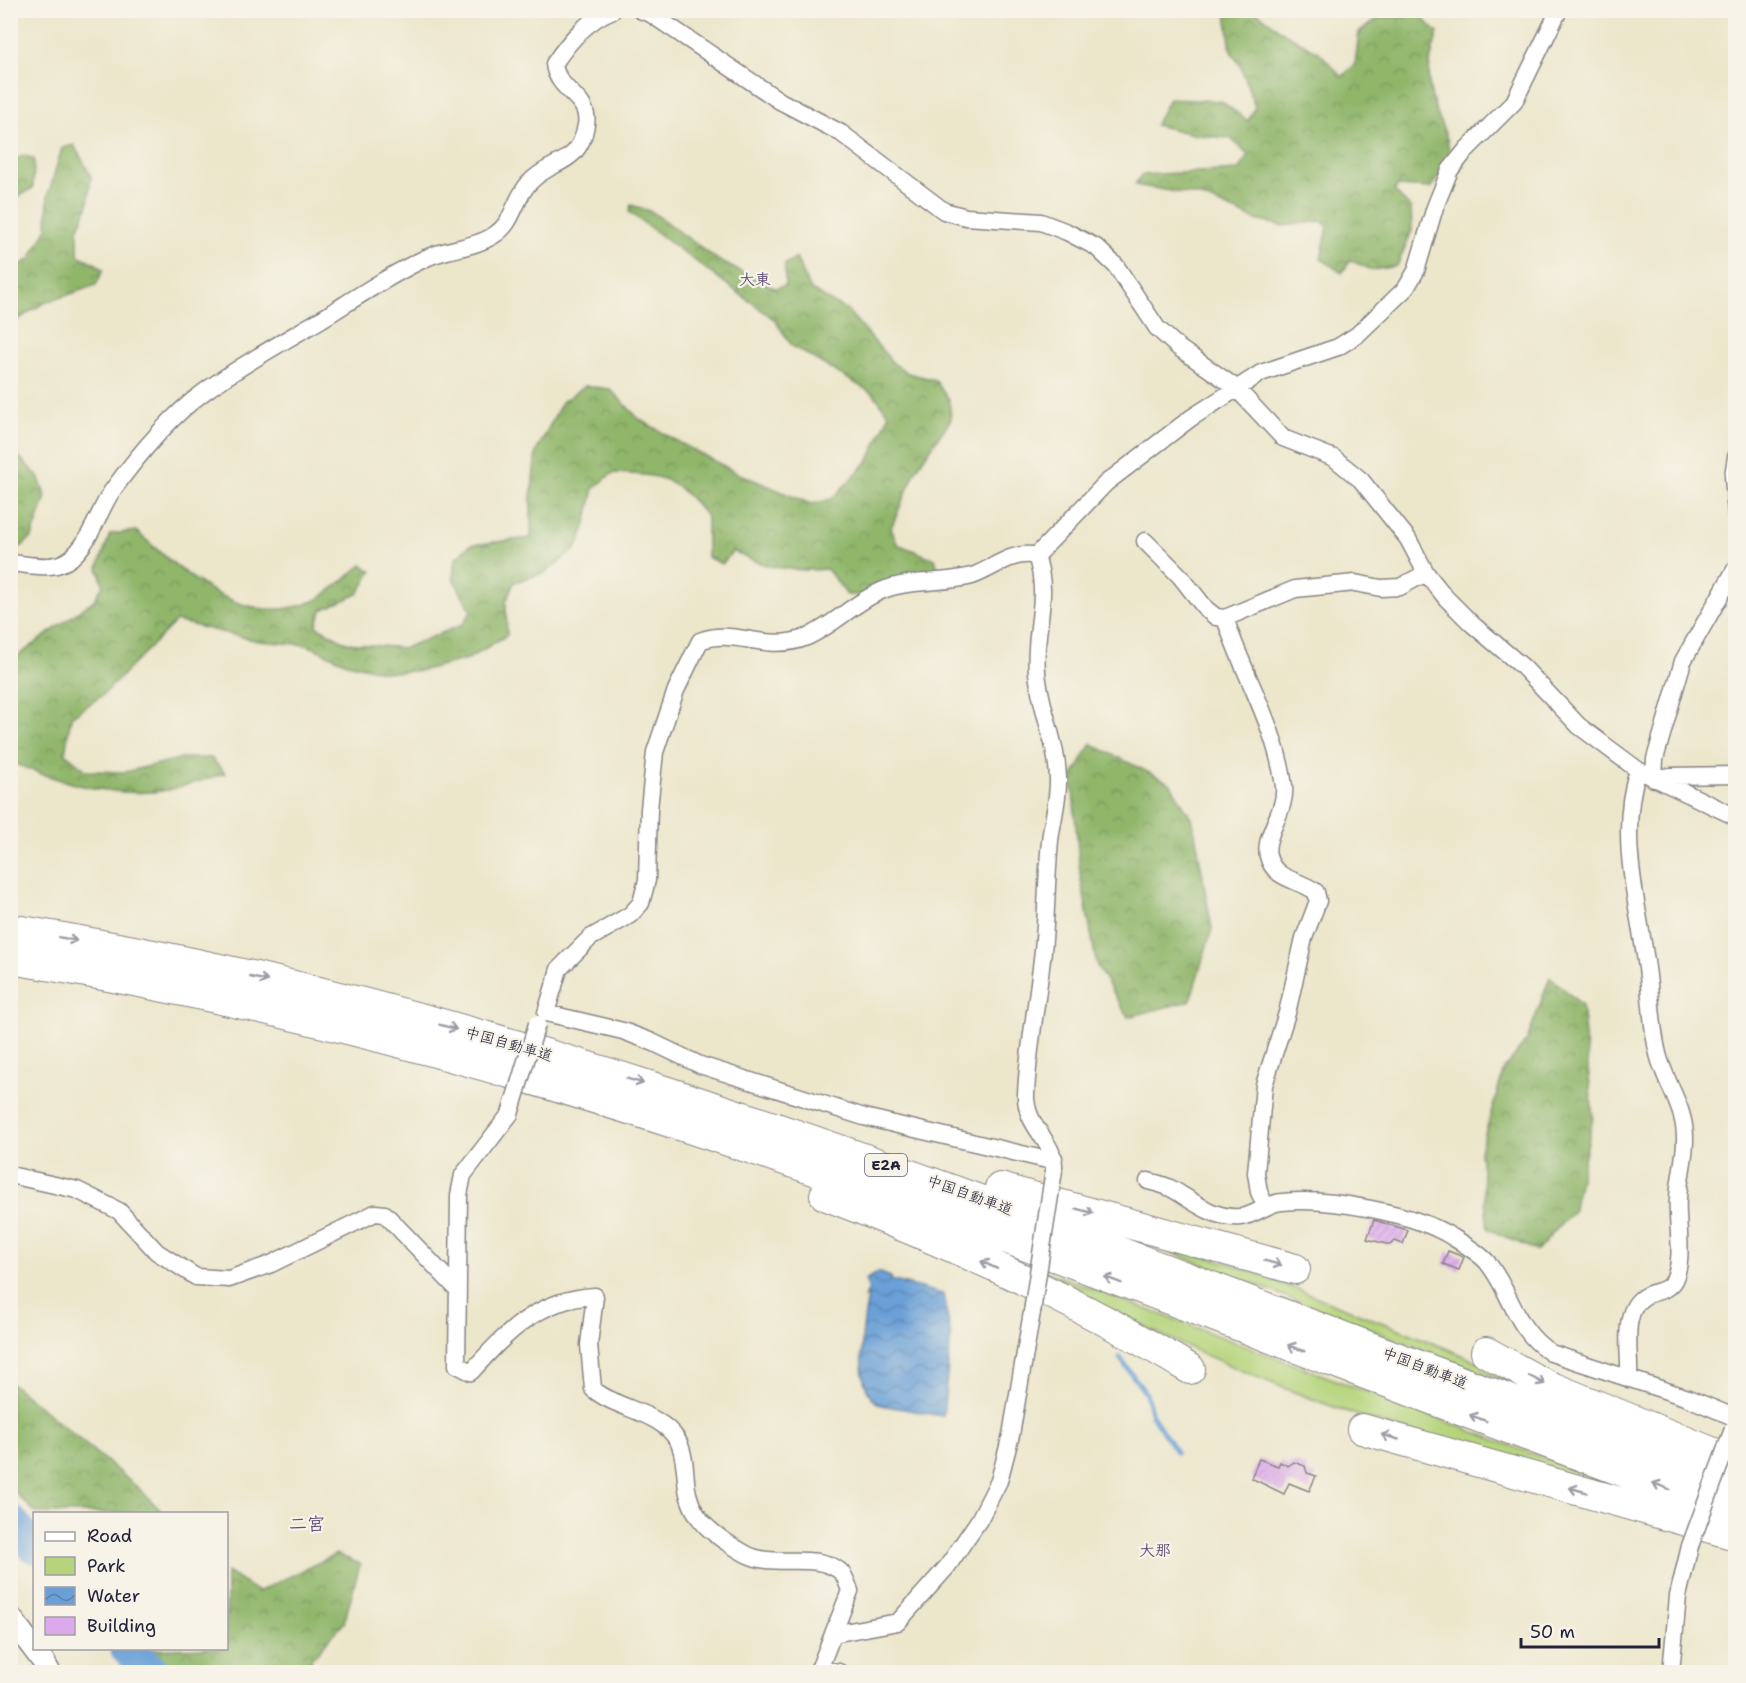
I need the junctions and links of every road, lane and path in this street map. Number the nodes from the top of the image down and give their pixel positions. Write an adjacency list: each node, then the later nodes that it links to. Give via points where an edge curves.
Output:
1 (613, 10): 9 (street, via 597,16 565,47 554,64 555,77 583,104 587,122 581,143 571,157 527,184 510,220 495,235 424,259 203,392 170,420 145,449 111,493 81,547 62,564)
2 (640, 10): 4 (street, via 780,101 842,133 944,211 966,217 1041,222 1096,248 1116,266 1157,328)
3 (1559, 10): 4 (street, via 1514,102 1450,170 1416,271 1406,288 1357,335 1338,347 1261,373)
4 (1235, 387): 8 (street, via 1106,483); 11 (street, via 1283,438 1334,458 1361,480 1408,539)
5 (1736, 457): 6 (street)
6 (1736, 514)
7 (1145, 541): 12 (street, via 1206,609)
8 (1036, 556): 19 (street, via 1012,557 973,575 882,590 790,643 766,644 721,636 700,641 676,690 656,752 647,880 640,903 630,915 590,938 559,969); 22 (street, via 1044,583 1037,672 1058,782 1026,1097 1032,1124)
9 (10, 563)
10 (1736, 568): 15 (street, via 1683,661 1655,759)
11 (1426, 573): 12 (street, via 1400,587 1355,583 1296,589); 13 (street, via 1472,624 1517,661 1579,726)
12 (1225, 618): 25 (street, via 1262,706 1284,786 1284,804 1268,843 1268,855 1274,869 1290,881 1308,885 1316,891 1318,901 1304,938 1287,1013 1264,1085 1256,1173)
13 (1638, 770): 15 (street); 30 (street, via 1629,824 1632,878 1654,1038 1682,1117 1685,1140 1678,1202 1678,1264 1674,1280 1666,1289 1645,1296 1635,1305 1630,1317)
14 (1736, 775): 15 (street)
15 (1654, 779): 16 (street)
16 (1736, 817)
17 (10, 929): 21 (highway, 中国自動車道 / E2A, one-way to 21, via 199,965 341,998 631,1080)
18 (10, 959): 20 (highway, 中国自動車道 / E2A, via 186,992 329,1025)
19 (541, 1018): 22 (street, via 623,1031 700,1065 864,1117); 27 (street, bridge, via 510,1114 463,1175 459,1195)
20 (658, 1119): 29 (highway, one-way to 20, via 1125,1329 1024,1281 886,1219 714,1155); 35 (highway, 中国自動車道 / E2A, one-way to 20, via 907,1203)
21 (766, 1123): 26 (highway, one-way to 26); 34 (highway, 中国自動車道 / E2A, via 1038,1220)
22 (1054, 1164): 38 (street, bridge, via 1011,1435 999,1481 979,1520 947,1567 898,1622)
23 (10, 1175): 27 (street, via 77,1190 119,1211 157,1252 196,1277 229,1280 375,1213 385,1214)
24 (1148, 1181): 25 (street, via 1173,1189 1194,1205 1214,1213 1239,1217)
25 (1266, 1207): 30 (street, via 1279,1202 1311,1202 1394,1214 1428,1225 1486,1261 1521,1325 1535,1342 1551,1353)
26 (1294, 1269)
27 (458, 1289): 38 (street, via 457,1365 471,1372 530,1315 570,1298 595,1296 589,1345 593,1389 604,1399 662,1423 678,1441 684,1460 687,1499 698,1520 748,1555 773,1561 823,1563 841,1572 850,1591)
28 (1486, 1352): 33 (highway, one-way to 33, via 1544,1384)
29 (1190, 1369)
30 (1629, 1379): 31 (street, via 1688,1398)
31 (1735, 1424): 44 (street, bridge, via 1690,1546 1678,1596)
32 (1362, 1429): 36 (highway, one-way to 32)
33 (1736, 1462)
34 (1736, 1483)
35 (1736, 1513)
36 (1736, 1534)
37 (10, 1617): 39 (main road)
38 (833, 1634): 41 (street)
39 (33, 1648)
40 (35, 1650): 42 (main road)
41 (818, 1670): 43 (street)
42 (49, 1672)
43 (839, 1672)
44 (1671, 1672)

